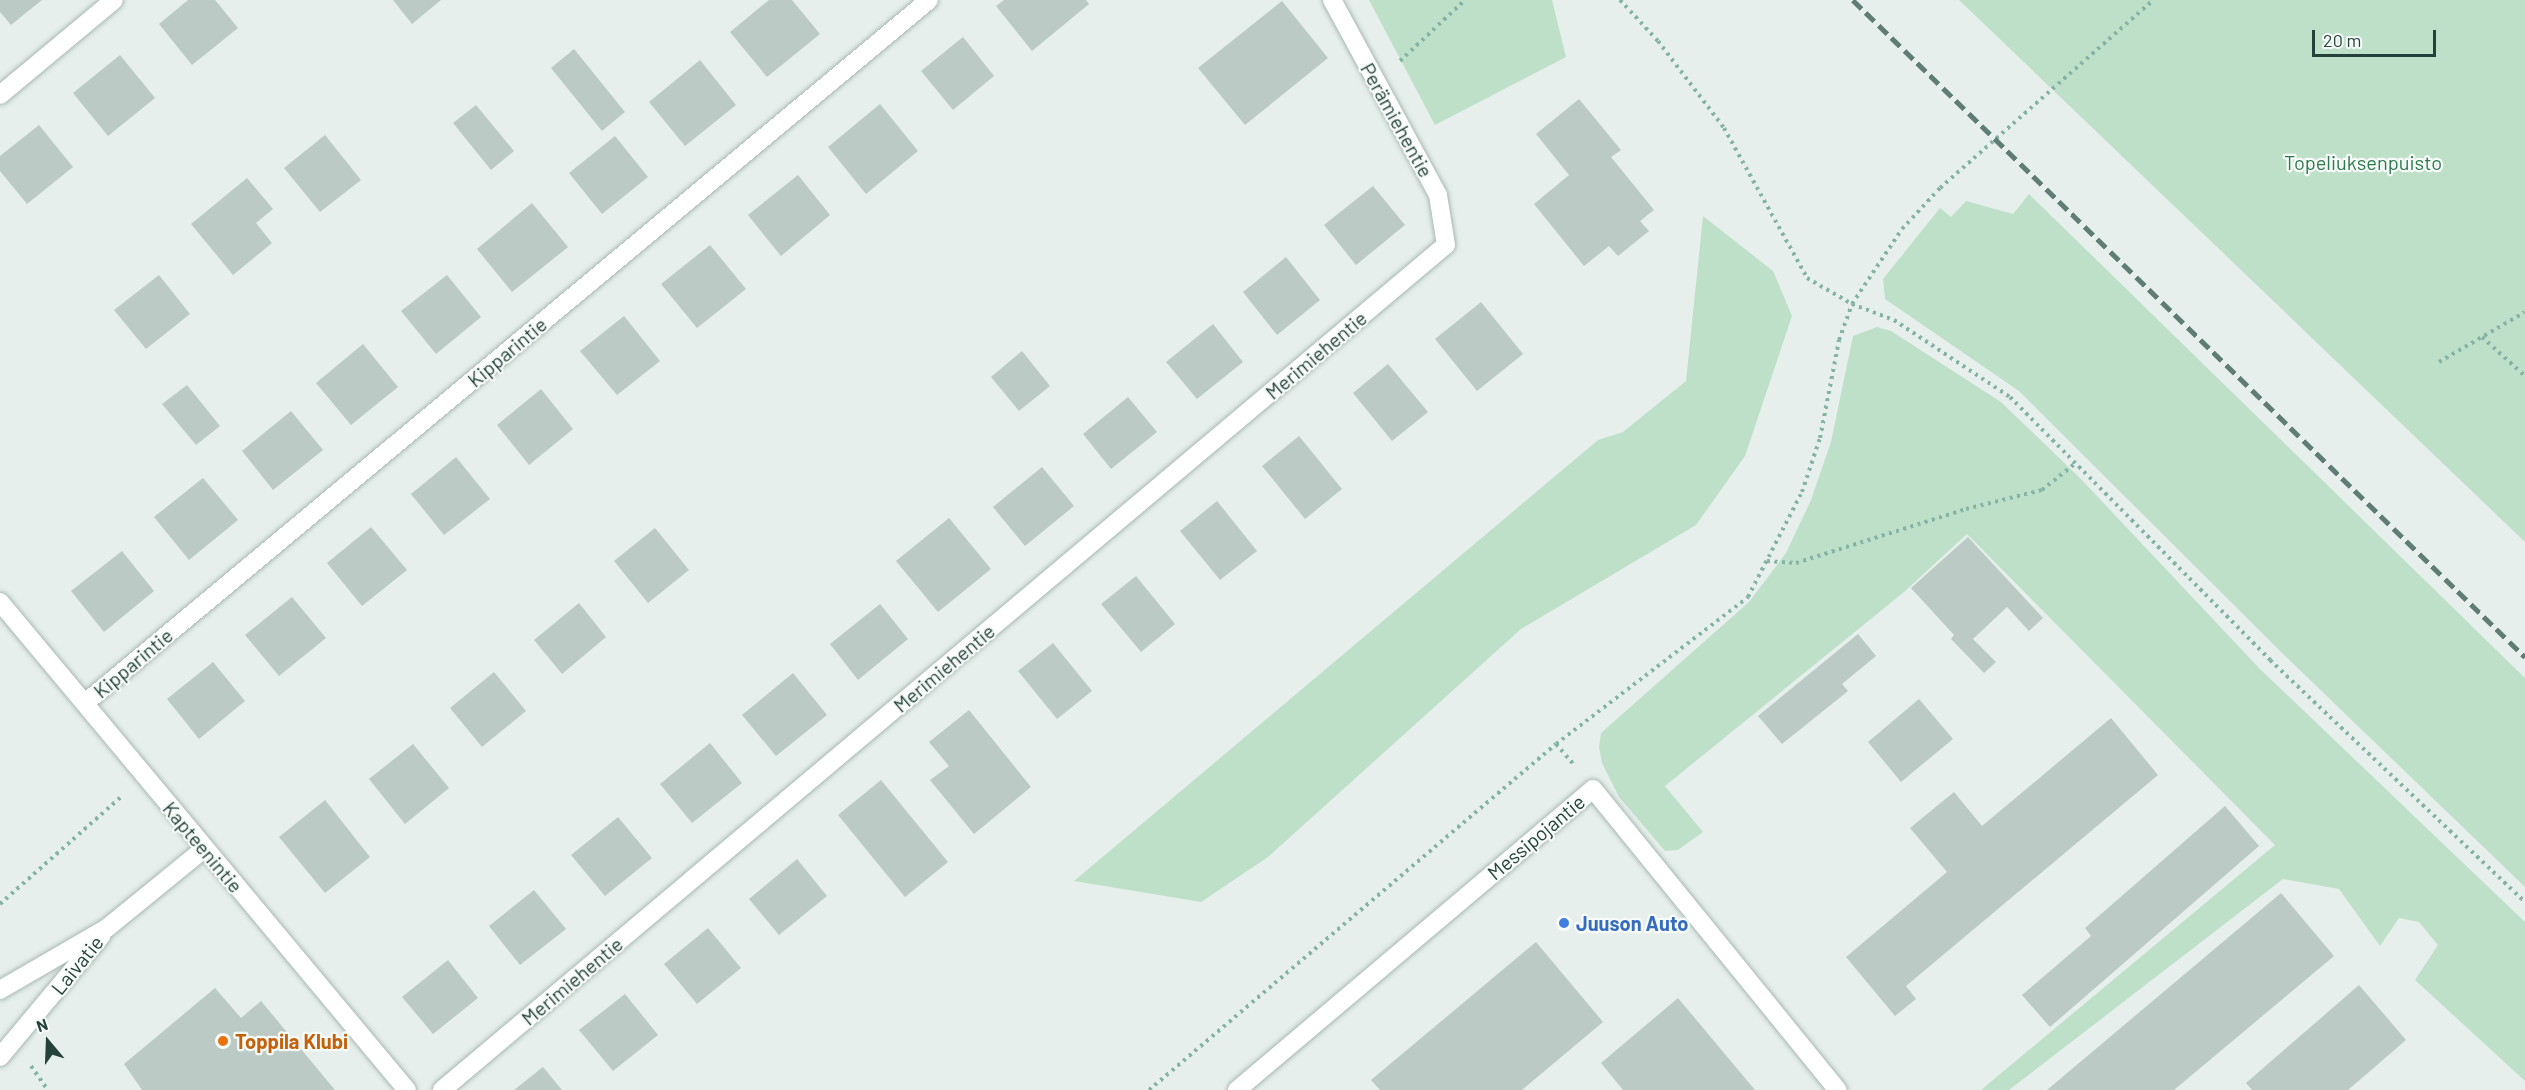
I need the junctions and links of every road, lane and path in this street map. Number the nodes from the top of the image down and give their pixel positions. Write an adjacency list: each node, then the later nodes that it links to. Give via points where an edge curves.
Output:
1 (114, 0): 8 (street)
2 (929, 0): 18 (street, Kipparintie)
3 (1332, 0): 7 (street, Perämiehentie)
4 (1465, 0): 7 (path)
5 (1620, 0): 10 (path, via 1658,40 1724,128 1807,278)
6 (2153, 0): 10 (path, via 1940,188 1902,229)
7 (1377, 82): 9 (street, Perämiehentie, via 1438,195)
8 (0, 94)
9 (1446, 245): 27 (street, Merimiehentie)
10 (1852, 304): 15 (path, via 1894,320 2010,397); 16 (path, via 1839,340 1820,438 1802,492)
11 (2525, 312): 12 (path)
12 (2482, 337): 13 (path); 14 (path)
13 (2439, 362)
14 (2525, 376)
15 (2077, 462): 16 (path, via 2042,490 1966,509 1796,563); 21 (path, via 2270,660)
16 (1767, 561): 28 (path, via 1748,597 1556,744)
17 (0, 602): 18 (street, Kapteenintie)
18 (85, 703): 19 (street, Kapteenintie)
19 (145, 776): 20 (street, Kapteenintie); 22 (path)
20 (204, 849): 23 (street, Laivatie); 26 (street, Kapteenintie)
21 (2525, 902)
22 (0, 904)
23 (107, 928): 24 (street, Laivatie); 25 (street, Laivatie)
24 (0, 990)
25 (0, 1057)
26 (407, 1090)
27 (442, 1090)
28 (1149, 1090)
29 (1237, 1090): 30 (street, Messipojantie, via 1593,789)
30 (1838, 1090)

